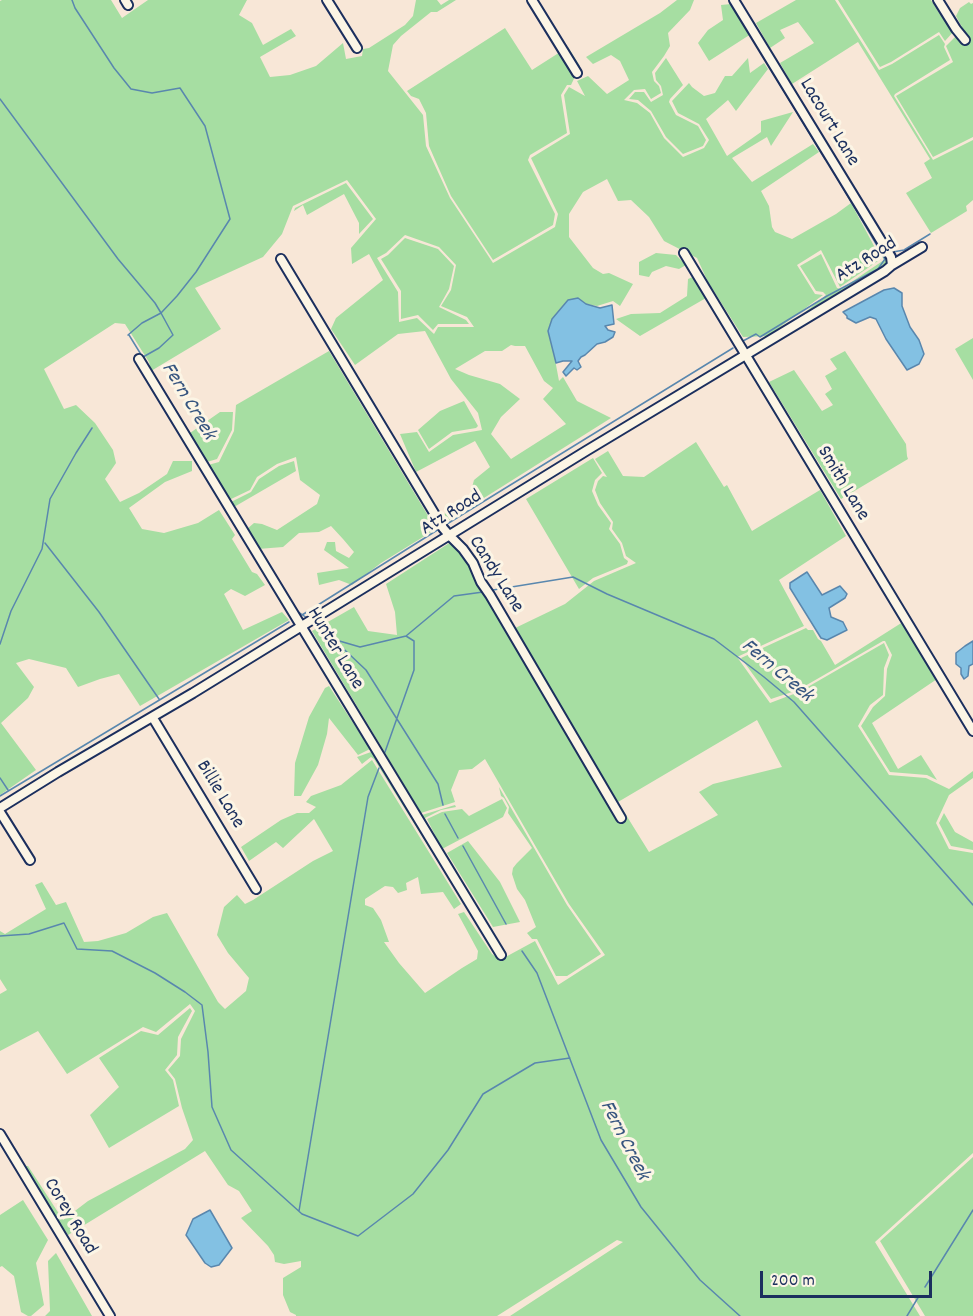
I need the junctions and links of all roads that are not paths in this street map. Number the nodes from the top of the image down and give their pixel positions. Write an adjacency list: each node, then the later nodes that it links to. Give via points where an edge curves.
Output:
1 (327, 0): 6 (street)
2 (532, 0): 7 (street)
3 (734, 0): 11 (street, Lacourt Lane, via 891,257)
4 (938, 0): 5 (street)
5 (965, 40)
6 (357, 48)
7 (577, 74)
8 (921, 247): 11 (street, Atz Road)
9 (684, 253): 12 (street, Smith Lane)
10 (281, 260): 14 (street, Candy Lane)
11 (892, 265): 12 (street, Atz Road)
12 (745, 354): 14 (street, Atz Road); 17 (street, Smith Lane)
13 (139, 359): 15 (street, Hunter Lane)
14 (449, 535): 15 (street, Atz Road); 19 (street, Candy Lane, via 473,563)
15 (301, 627): 16 (street, Atz Road); 22 (street, Hunter Lane)
16 (153, 718): 18 (street, Atz Road); 21 (street, Billie Lane)
17 (973, 731)
18 (0, 810): 20 (street)
19 (621, 818)
20 (30, 860)
21 (256, 889)
22 (501, 955)
23 (0, 1134): 24 (street, Corey Road)
24 (110, 1316)

